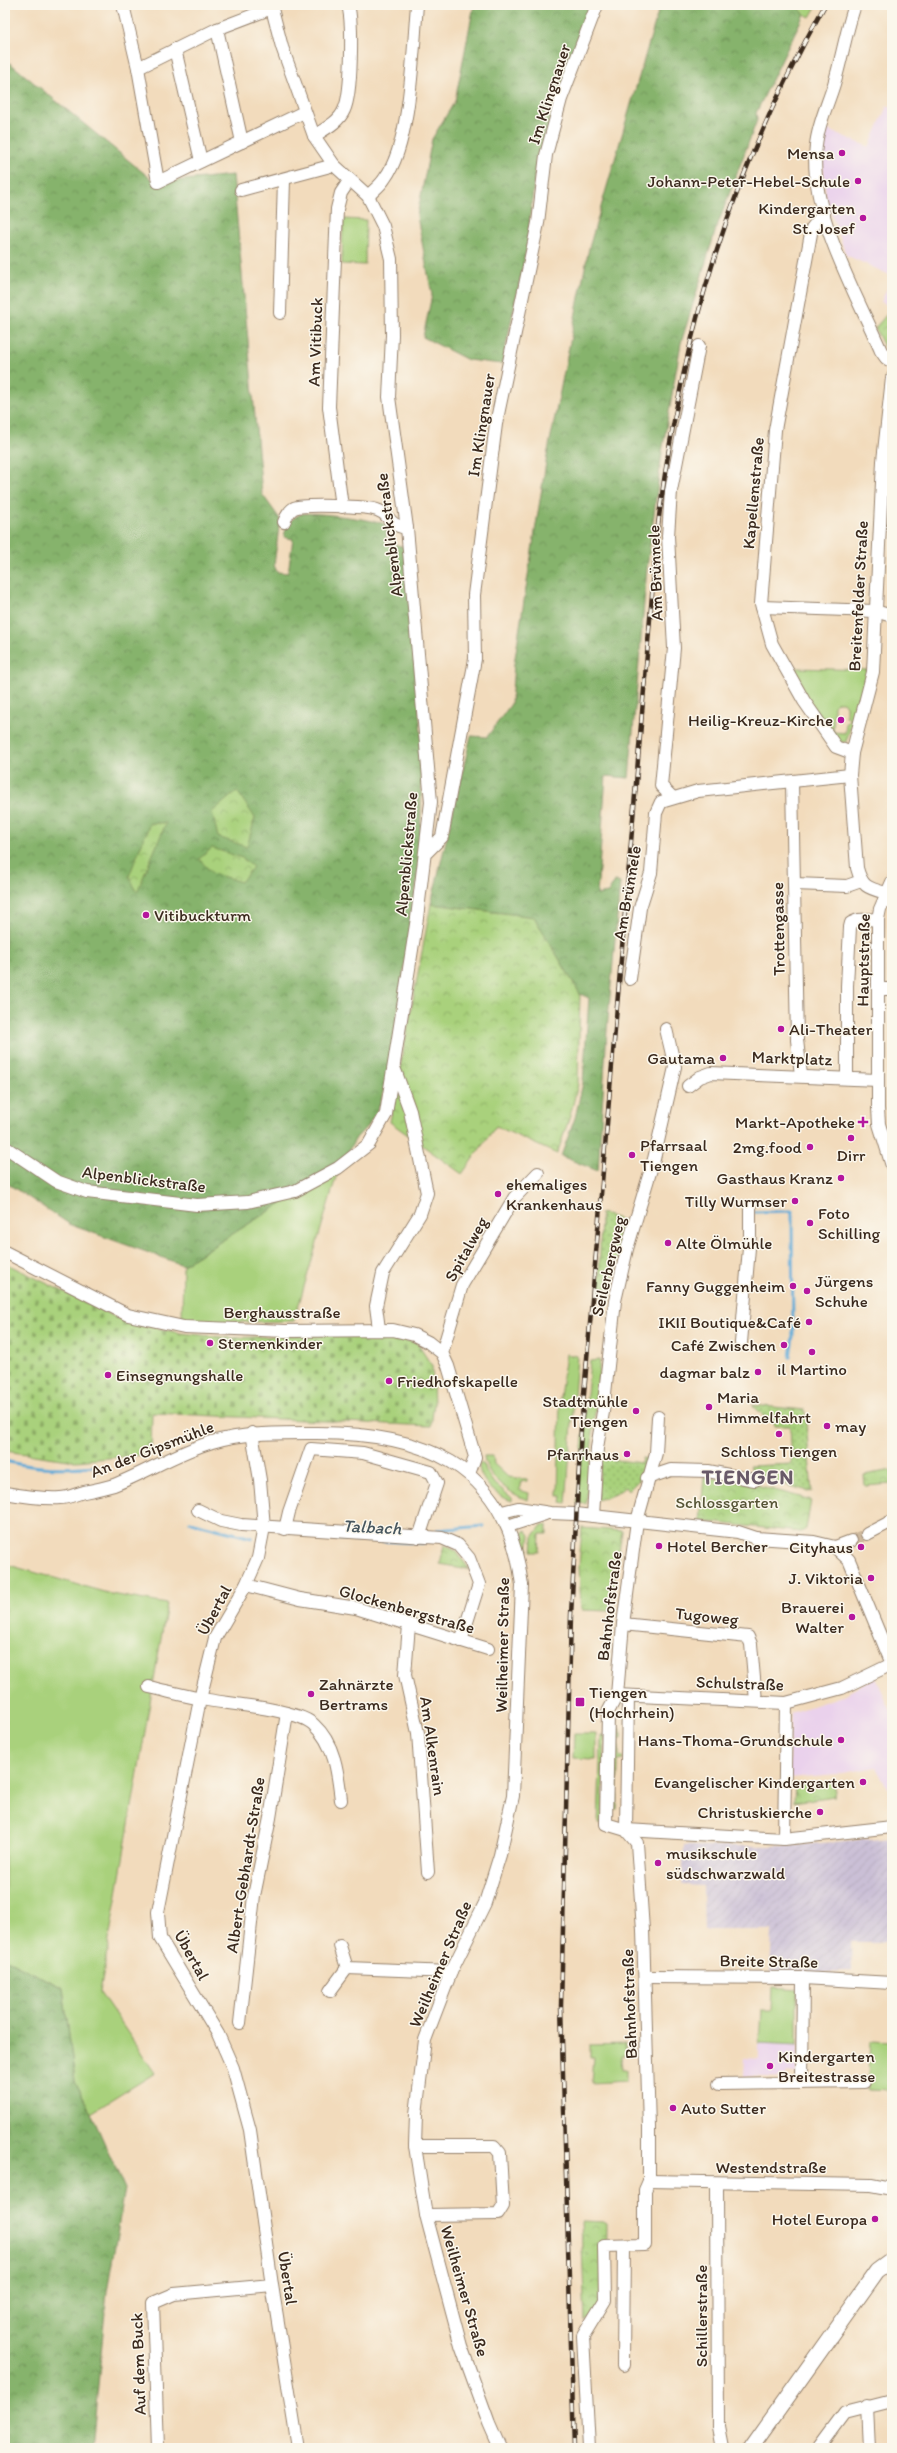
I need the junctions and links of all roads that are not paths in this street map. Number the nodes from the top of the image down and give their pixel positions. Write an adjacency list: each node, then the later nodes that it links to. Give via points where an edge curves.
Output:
1 (123, 5): 9 (street)
2 (348, 5): 11 (street, via 351,19 345,110 334,123)
3 (417, 5): 18 (street, via 407,110 398,149 386,178)
4 (597, 5): 35 (street, Im Klingnauer, via 561,99 546,155 538,223 496,424 474,595 475,660 442,837)
5 (855, 5): 19 (street, via 816,144 815,167)
6 (272, 6): 7 (street, Alpenblickstraße); 10 (street, Alpenblickstraße, via 282,47)
7 (217, 29): 8 (street, Alpenblickstraße); 12 (street)
8 (175, 50): 9 (street, Alpenblickstraße); 13 (street)
9 (138, 68): 13 (street, via 158,182)
10 (304, 112): 11 (street, Alpenblickstraße); 12 (street)
11 (314, 136): 14 (street, Alpenblickstraße)
12 (242, 142): 13 (street)
13 (200, 161)
14 (334, 165): 15 (street); 16 (street, Alpenblickstraße)
15 (284, 180): 17 (street); 20 (street)
16 (349, 181): 18 (street, Alpenblickstraße); 25 (street, Am Vitibuck, via 341,193 337,209 329,407)
17 (241, 190)
18 (368, 196): 27 (street, Alpenblickstraße, via 383,226 391,259 392,336 389,397)
19 (824, 213): 22 (street, via 881,350); 28 (street, Kapellenstraße, via 812,228 775,430)
20 (280, 313)
21 (699, 346): 34 (street, Am Brünnele, via 670,490 668,536 674,648 661,786)
22 (892, 362)
23 (892, 378): 24 (street, Breitenfelder Straße)
24 (888, 462): 29 (street, Breitenfelder Straße)
25 (342, 507): 26 (street, via 293,508); 27 (street, via 377,510 396,526)
26 (284, 522)
27 (407, 528): 35 (street, Alpenblickstraße, via 431,802)
28 (762, 607): 29 (street); 31 (street, Kapellenstraße, via 772,644 804,701 836,747)
29 (875, 611): 30 (street); 31 (street, Breitenfelder Straße, via 873,672)
30 (892, 616)
31 (852, 754): 32 (street, Breitenfelder Straße)
32 (850, 775): 33 (street, Am Brünnele); 36 (street, Breitenfelder Straße, via 857,868)
33 (792, 782): 34 (street, Am Brünnele, via 698,791); 37 (street, Trottengasse)
34 (672, 797): 40 (street, Am Brünnele, via 661,802 656,813 651,873 640,908)
35 (426, 852): 44 (street, Alpenblickstraße)
36 (861, 881): 37 (street, via 847,886); 38 (street, via 869,888)
37 (795, 884): 45 (street, Trottengasse, via 797,1040)
38 (889, 887): 39 (street, Hauptstraße)
39 (878, 919): 41 (street, Hauptstraße); 46 (street, Marktplatz, via 858,920 851,923 850,927)
40 (630, 979)
41 (879, 989): 42 (street); 47 (street, Hauptstraße)
42 (892, 989)
43 (666, 1029): 67 (street, Seilerbergweg, via 675,1067 654,1159 627,1248 615,1301 597,1448)
44 (395, 1069): 50 (street, Alpenblickstraße, via 386,1114 369,1144 338,1168 295,1191 248,1202 197,1205 88,1192 56,1181); 55 (street, via 410,1111 427,1193 420,1214 383,1272 376,1306)
45 (801, 1075): 46 (street, Marktplatz); 48 (street, Marktplatz, via 711,1072)
46 (847, 1077): 47 (street, Marktplatz)
47 (878, 1080): 49 (street, Hauptstraße, via 879,1124)
48 (688, 1086)
49 (888, 1135): 51 (street, Hauptstraße)
50 (5, 1147)
51 (892, 1166)
52 (538, 1173): 57 (street, Spitalweg, via 514,1198 462,1285)
53 (750, 1208): 56 (street)
54 (5, 1252): 55 (street, Berghausstraße, via 128,1315 184,1327 285,1331)
55 (379, 1329): 57 (street, Berghausstraße, via 414,1335)
56 (741, 1343)
57 (442, 1352): 60 (street, via 473,1446 475,1457)
58 (658, 1417): 61 (street, Bahnhofstraße, via 656,1453)
59 (252, 1433): 60 (street, An der Gipsmühle, via 345,1432 382,1438 414,1445 431,1452); 63 (street, An der Gipsmühle, via 212,1442 113,1485 61,1498); 71 (street, Übertal)
60 (469, 1474): 65 (street, An der Gipsmühle, via 486,1490)
61 (647, 1478): 62 (street, via 670,1470 708,1471); 68 (street, Bahnhofstraße)
62 (755, 1480)
63 (5, 1493)
64 (198, 1510): 71 (street, via 221,1522)
65 (502, 1512): 66 (street, via 518,1508); 70 (street, Weilheimer Straße)
66 (550, 1513): 67 (street); 70 (street)
67 (593, 1516): 68 (street)
68 (637, 1521): 76 (street, via 738,1532 756,1538 814,1542); 78 (street, Bahnhofstraße)
69 (892, 1521): 73 (street)
70 (508, 1526): 96 (street, Weilheimer Straße, via 519,1556 523,1599 514,1796 485,1903)
71 (264, 1527): 72 (street); 77 (street, Übertal, via 258,1558)
72 (285, 1529): 74 (street); 74 (street, via 288,1512 311,1449 363,1453 431,1472 437,1483)
73 (867, 1534)
74 (419, 1537): 80 (street, via 442,1538 458,1545 469,1558 479,1584)
75 (851, 1542): 76 (street)
76 (835, 1547): 82 (street, via 849,1560)
77 (246, 1585): 79 (street, Glockenbergstraße, via 300,1599 356,1608); 85 (street, Übertal, via 215,1638)
78 (623, 1624): 84 (street, Bahnhofstraße); 86 (street, Tugoweg, via 748,1637 751,1644)
79 (409, 1625): 80 (street, Glockenbergstraße); 93 (street, Am Alkenrain, via 405,1674 418,1733)
80 (461, 1641): 81 (street, Glockenbergstraße)
81 (488, 1649)
82 (892, 1664): 87 (street, Schulstraße, via 842,1688)
83 (149, 1687): 85 (street)
84 (622, 1696): 86 (street, Schulstraße); 91 (street, Bahnhofstraße); 91 (street, Bahnhofstraße, via 608,1712 606,1824)
85 (200, 1699): 88 (street); 112 (street, Übertal, via 158,1912 160,1938 218,2034 233,2068 250,2130)
86 (756, 1701): 87 (street, Schulstraße)
87 (786, 1703): 92 (street)
88 (287, 1714): 89 (street, via 299,1716 313,1724 326,1739 338,1769); 101 (street, Albert-Gebhardt-Straße, via 254,1896)
89 (341, 1800)
90 (892, 1827): 92 (street)
91 (626, 1830): 92 (street); 97 (street, Bahnhofstraße, via 637,1843)
92 (784, 1839)
93 (428, 1872)
94 (340, 1946): 95 (street)
95 (347, 1968): 96 (street); 100 (street)
96 (451, 1972): 105 (street, Weilheimer Straße, via 425,2040 416,2114)
97 (645, 1977): 98 (street, Breite Straße); 106 (street, Bahnhofstraße)
98 (803, 1978): 99 (street, Breite Straße); 103 (street)
99 (892, 1983)
100 (330, 1992)
101 (240, 2023)
102 (864, 2082): 103 (street)
103 (802, 2083): 104 (street)
104 (719, 2084)
105 (415, 2146): 109 (street, Weilheimer Straße); 109 (street, via 494,2146 500,2152 503,2206 498,2214)
106 (649, 2181): 107 (street, Westendstraße); 110 (street, via 645,2190 645,2245)
107 (717, 2184): 108 (street, Westendstraße, via 871,2184); 120 (street, Schillerstraße, via 718,2427)
108 (892, 2189)
109 (426, 2215): 118 (street, Weilheimer Straße, via 461,2346)
110 (624, 2246): 113 (street); 119 (street, via 604,2246 605,2300 583,2336)
111 (892, 2260): 121 (main road, via 877,2271)
112 (272, 2285): 116 (street, Auf dem Buck, via 174,2294 153,2303); 117 (street, Übertal)
113 (623, 2365)
114 (892, 2401): 115 (street)
115 (867, 2406): 122 (street, via 845,2413); 123 (street)
116 (158, 2448)
117 (298, 2448)
118 (500, 2448)
119 (590, 2448)
120 (722, 2448)
121 (751, 2448)
122 (820, 2448)
123 (869, 2448)

